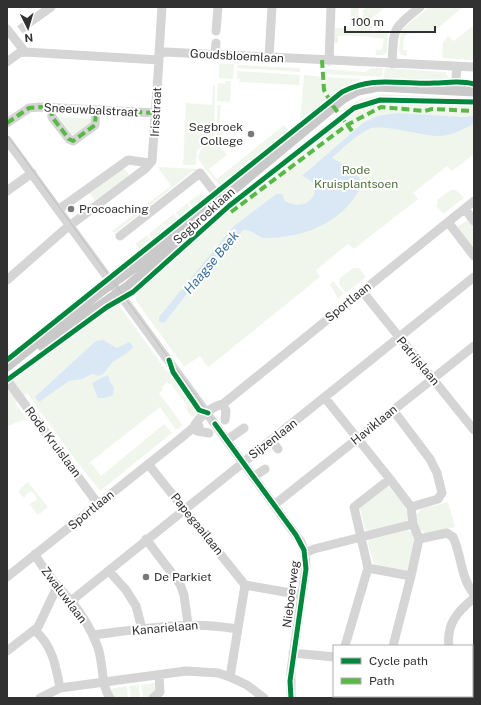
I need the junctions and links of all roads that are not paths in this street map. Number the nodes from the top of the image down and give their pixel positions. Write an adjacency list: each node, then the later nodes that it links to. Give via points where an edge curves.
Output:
1 (51, 7): 9 (street, via 24,27)
2 (155, 7): 3 (street)
3 (162, 7): 13 (street, Irisstraat)
4 (218, 7): 8 (street)
5 (272, 7): 14 (street)
6 (331, 7): 15 (street)
7 (420, 7): 17 (street, via 396,28)
8 (216, 30)
9 (10, 32): 11 (street)
10 (216, 43): 12 (street)
11 (25, 52): 13 (street, Goudsbloemlaan); 16 (street, via 19,53)
12 (215, 54): 13 (street, Goudsbloemlaan, via 165,52); 14 (street, Goudsbloemlaan)
13 (159, 57): 25 (street, Irisstraat)
14 (269, 57): 15 (street, Goudsbloemlaan)
15 (329, 61): 17 (street, Goudsbloemlaan)
16 (7, 62)
17 (392, 64): 18 (street, Goudsbloemlaan)
18 (457, 66): 19 (street, Goudsbloemlaan); 20 (street)
19 (474, 67)
20 (456, 90): 21 (main road, Segbroeklaan); 31 (main road, Segbroeklaan, via 378,86 367,87 350,94)
21 (474, 91)
22 (474, 97): 44 (main road, Segbroeklaan, via 382,92 348,102 253,179 159,262)
23 (50, 108): 24 (street, Sneeuwbalstraat); 24 (street, via 52,117 69,140 95,125); 26 (street, Sneeuwbalstraat, via 29,108)
24 (96, 110): 25 (street, Sneeuwbalstraat)
25 (156, 113): 28 (street, Irisstraat, via 153,156)
26 (7, 123)
27 (7, 140): 29 (street, Nieboerweg)
28 (150, 163): 34 (street, via 128,160); 37 (street)
29 (32, 173): 30 (street); 34 (street, Nieboerweg)
30 (7, 191)
31 (220, 199): 38 (street, via 200,173); 42 (main road, Segbroeklaan, via 172,240)
32 (474, 201): 33 (street, Sportlaan)
33 (465, 209): 35 (street); 36 (street, Sportlaan)
34 (58, 210): 37 (street, Nieboerweg)
35 (474, 221)
36 (448, 222): 39 (street); 43 (street, Sportlaan)
37 (70, 226): 41 (street); 42 (street, Nieboerweg)
38 (120, 236)
39 (474, 256)
40 (474, 277): 45 (street, Sijzenlaan)
41 (7, 280)
42 (112, 283): 44 (street, Nieboerweg); 47 (main road, Segbroeklaan)
43 (362, 291): 45 (street, Patrijslaan); 52 (street, Sportlaan)
44 (119, 292): 48 (main road, Segbroeklaan); 54 (street, Nieboerweg)
45 (399, 338): 49 (street, Patrijslaan); 51 (street, Sijzenlaan)
46 (474, 347): 49 (street, Haviklaan)
47 (7, 366)
48 (7, 372)
49 (433, 378): 53 (street, Haviklaan); 58 (street, Patrijslaan)
50 (7, 380): 69 (street, Rode Kruislaan)
51 (325, 398): 60 (street); 62 (street, Sijzenlaan)
52 (223, 404): 54 (street, Sportlaan, via 218,405); 55 (street, via 226,411)
53 (393, 410): 60 (street, Haviklaan); 71 (street, via 430,459 442,493 438,499)
54 (209, 415): 56 (street, Sportlaan, via 196,423); 61 (street, Nieboerweg)
55 (225, 420)
56 (194, 428): 59 (street); 65 (street, Sportlaan)
57 (244, 428): 61 (street)
58 (474, 430)
59 (209, 433)
60 (357, 439): 68 (street); 70 (street, Haviklaan)
61 (227, 440): 64 (street, Nieboerweg)
62 (272, 440): 63 (street); 64 (street, Sijzenlaan)
63 (278, 448)
64 (243, 463): 67 (street, Nieboerweg); 72 (street, Sijzenlaan)
65 (148, 464): 69 (street, Sportlaan); 72 (street, Papegaailaan)
66 (265, 469): 67 (street)
67 (253, 477): 70 (street, Nieboerweg)
68 (390, 479): 71 (street); 74 (street, via 354,507)
69 (98, 504): 78 (street, Sportlaan)
70 (274, 505): 77 (street, Nieboerweg, via 299,539)
71 (411, 507): 73 (street)
72 (184, 509): 75 (street, Sijzenlaan); 83 (street, Papegaailaan)
73 (413, 524): 74 (street); 76 (street)
74 (360, 537): 77 (street, via 314,548); 79 (street)
75 (146, 539): 80 (street, Sijzenlaan); 89 (street, via 180,584)
76 (419, 539): 81 (street); 85 (street, via 447,533 453,537 463,576)
77 (305, 553): 86 (street, Nieboerweg)
78 (35, 554): 82 (street, Sportlaan); 84 (street, Zwaluwlaan)
79 (368, 568): 81 (street); 94 (street)
80 (109, 570): 88 (street, Sijzenlaan); 90 (street, via 136,606)
81 (411, 576): 95 (street)
82 (7, 577)
83 (245, 585): 86 (street); 91 (street)
84 (57, 587): 88 (street, Zwaluwlaan); 92 (street)
85 (474, 594)
86 (302, 595): 98 (street, Nieboerweg)
87 (474, 598): 96 (street, via 454,616 450,626)
88 (71, 601): 93 (street, Zwaluwlaan)
89 (188, 624): 90 (street, Kanarielaan); 91 (street, Kanarielaan)
90 (142, 629): 93 (street, Kanarielaan)
91 (237, 629): 101 (street)
92 (34, 630): 97 (street); 103 (street, via 51,652)
93 (93, 635): 102 (street, Zwaluwlaan)
94 (345, 645)
95 (393, 645)
96 (449, 645)
97 (7, 651)
98 (293, 652): 99 (street); 108 (street, Nieboerweg)
99 (333, 657)
100 (160, 675): 101 (street, via 202,671); 102 (street); 106 (street, via 160,692)
101 (230, 677): 107 (street, via 247,685)
102 (105, 682): 103 (street); 105 (street, Zwaluwlaan)
103 (60, 688): 104 (street)
104 (40, 698)
105 (110, 698)
106 (153, 698)
107 (264, 698)
108 (291, 698)

